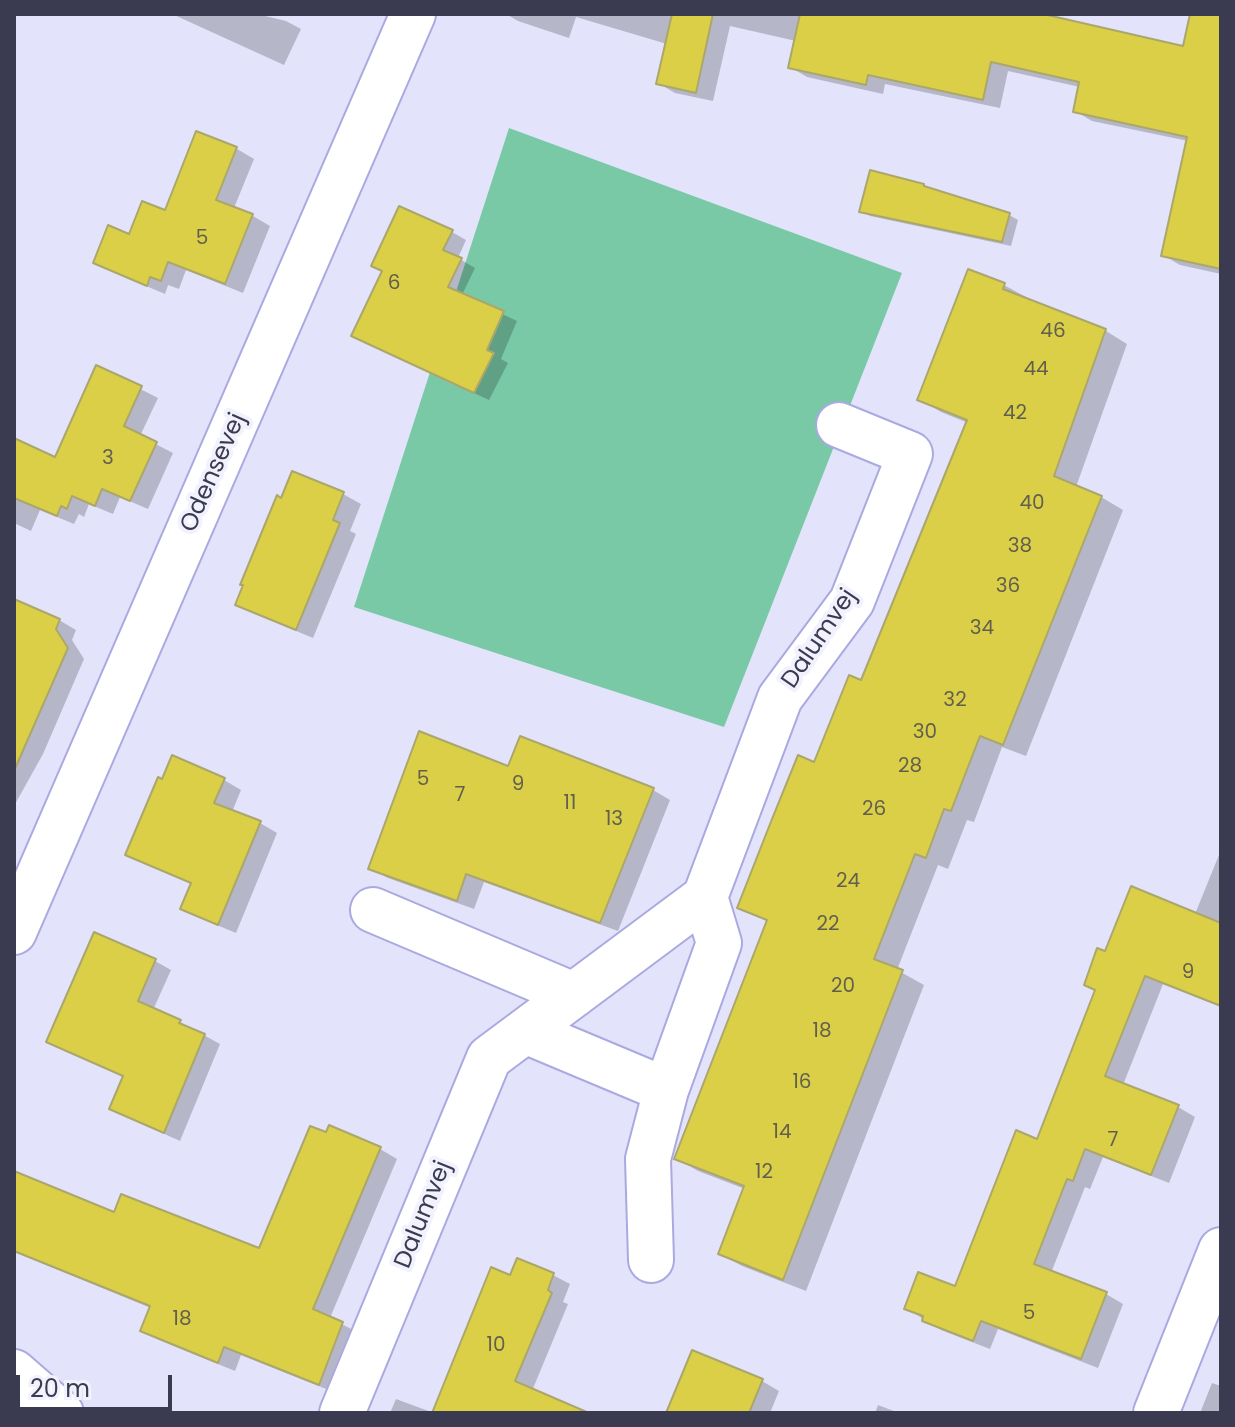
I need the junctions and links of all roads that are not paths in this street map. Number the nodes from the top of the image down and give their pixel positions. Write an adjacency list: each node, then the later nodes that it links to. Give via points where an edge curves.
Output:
1 (413, 14): 5 (street, Odensevej)
2 (839, 425): 3 (street, Dalumvej, via 910,454 852,601 780,698)
3 (705, 897): 6 (street, Dalumvej); 8 (street, via 719,943)
4 (373, 910): 6 (street)
5 (14, 932)
6 (574, 995): 7 (street, Dalumvej)
7 (525, 1031): 8 (street); 13 (street, Dalumvej, via 489,1058)
8 (666, 1090): 10 (street, via 648,1159)
9 (1221, 1250): 14 (street)
10 (651, 1260)
11 (14, 1372): 12 (street)
12 (61, 1413)
13 (342, 1413)
14 (1156, 1413)

